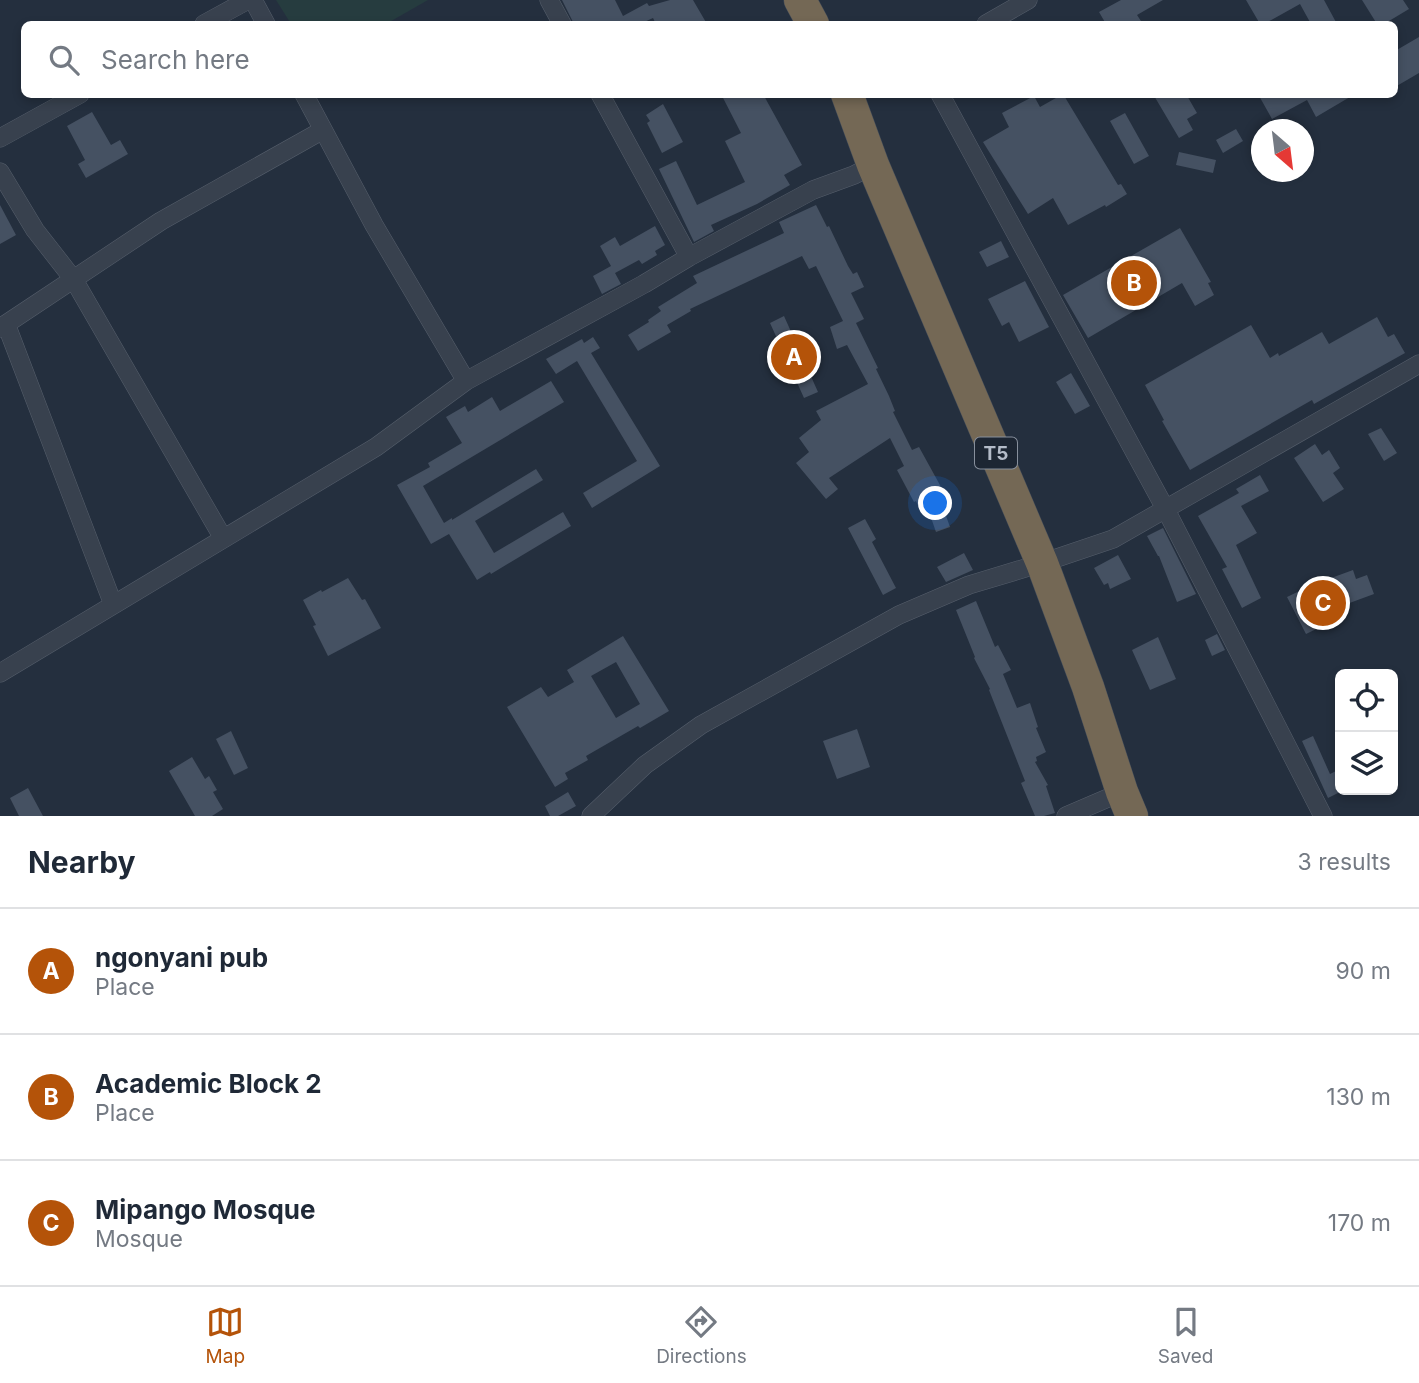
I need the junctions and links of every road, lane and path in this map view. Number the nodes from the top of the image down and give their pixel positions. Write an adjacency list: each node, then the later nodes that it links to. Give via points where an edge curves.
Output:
1 (250, 0): 5 (street); 6 (street)
2 (549, 0): 7 (street)
3 (800, 0): 8 (highway)
4 (1028, 0): 9 (street)
5 (210, 21)
6 (264, 21)
7 (560, 21)
8 (811, 21)
9 (991, 21)
10 (73, 98): 16 (street)
11 (306, 98): 15 (street)
12 (602, 98): 19 (street)
13 (853, 98): 17 (highway, T5)
14 (942, 98): 24 (street)
15 (323, 130): 20 (street, via 161,221); 23 (street)
16 (0, 138)
17 (873, 165): 19 (street, via 813,190); 26 (highway, T5)
18 (0, 172): 20 (street, via 35,230)
19 (689, 257): 23 (street)
20 (74, 280): 21 (street); 25 (street)
21 (3, 326): 27 (street)
22 (1419, 364): 24 (street)
23 (466, 381): 25 (street, via 376,447)
24 (1166, 510): 26 (street, via 1113,539); 32 (street)
25 (223, 538): 27 (street)
26 (1042, 564): 29 (highway, T5); 30 (street, via 969,585 899,615 701,725 645,765)
27 (113, 604): 28 (street)
28 (0, 673)
29 (1127, 804): 31 (street)
30 (591, 816)
31 (1066, 816)
32 (1322, 816)

